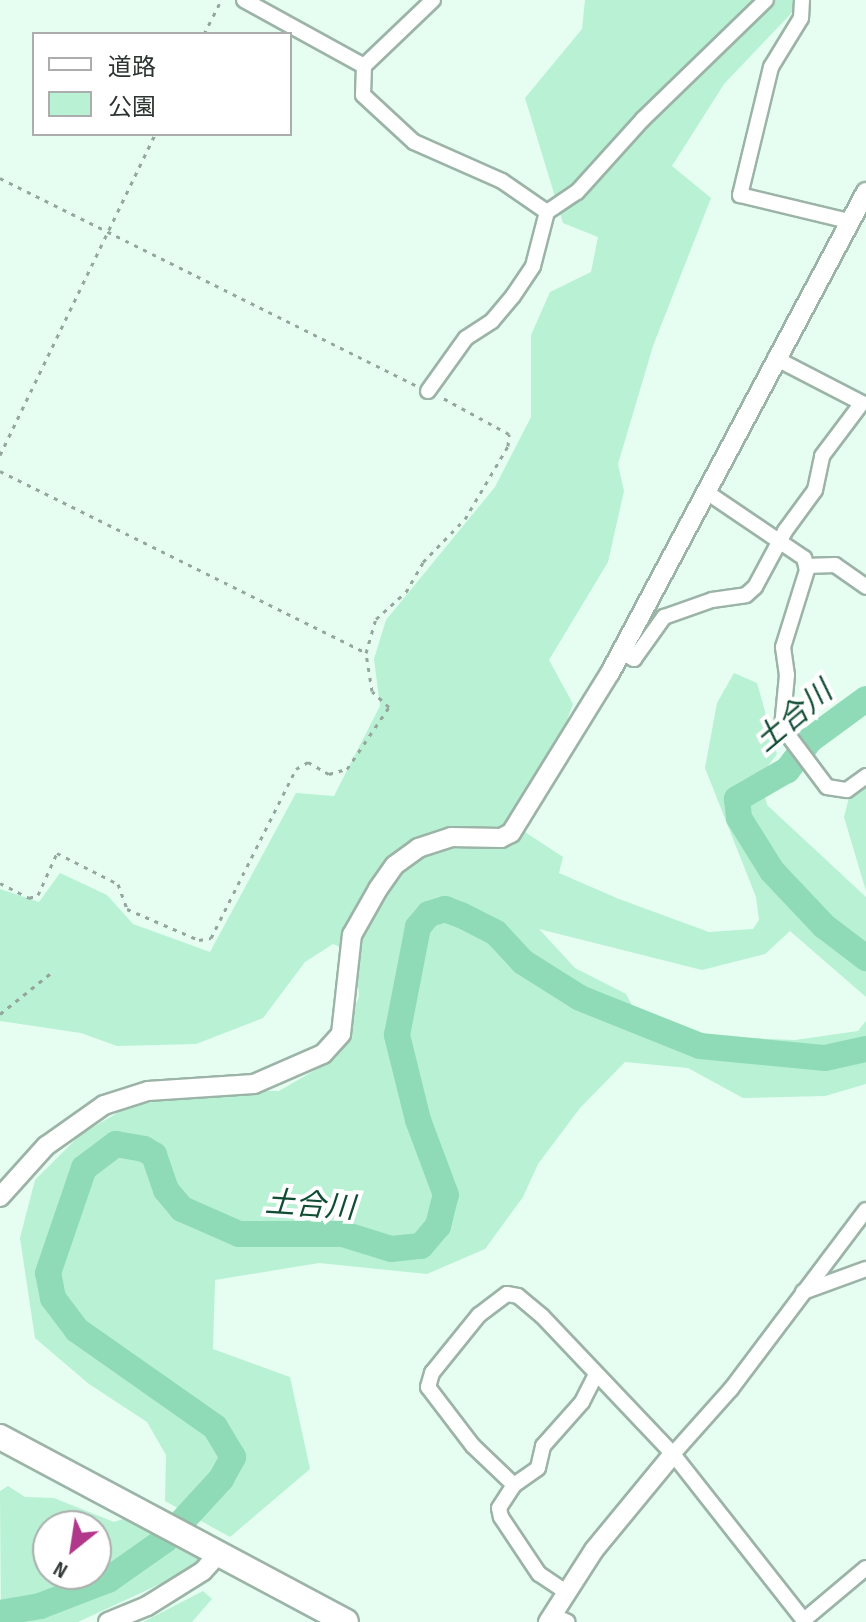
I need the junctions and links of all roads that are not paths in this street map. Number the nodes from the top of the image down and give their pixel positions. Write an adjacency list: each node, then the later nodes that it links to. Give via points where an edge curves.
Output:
1 (244, 0): 5 (street)
2 (433, 0): 5 (street)
3 (766, 0): 7 (street, via 643,119 577,192)
4 (802, 0): 8 (street, via 801,18 771,67 740,195)
5 (364, 66): 7 (street, via 363,95 414,142 502,181)
6 (864, 198): 8 (street)
7 (547, 212): 10 (street, via 533,266 492,321 466,338)
8 (848, 221): 9 (street)
9 (775, 358): 11 (street); 12 (street, via 862,403 822,456 815,490)
10 (428, 391)
11 (705, 491): 12 (street); 15 (street)
12 (781, 541): 13 (street, via 804,558); 15 (street, via 746,595 664,617 634,659)
13 (806, 566): 14 (street, via 835,565); 16 (street, via 783,647 787,675 780,714 790,739 827,787 847,790)
14 (866, 587)
15 (621, 652): 17 (street, via 511,833 501,838 451,837 418,848 395,865 352,935 341,1034 323,1054 254,1084 148,1091 104,1105 55,1139)
16 (866, 776)
17 (0, 1197)
18 (866, 1210): 20 (street)
19 (866, 1269): 20 (street)
20 (801, 1292): 23 (street, via 731,1389)
21 (596, 1375): 23 (street); 24 (street, via 582,1402 543,1446 538,1468); 24 (street, via 542,1316 513,1294 500,1296 479,1315 432,1373 431,1398)
22 (0, 1437): 25 (highway)
23 (673, 1454): 27 (street); 29 (street)
24 (514, 1485): 27 (street, via 499,1508 501,1517 539,1574)
25 (210, 1549): 30 (street, via 203,1571 147,1606); 31 (highway)
26 (866, 1568): 29 (street)
27 (566, 1592): 28 (street)
28 (556, 1620)
29 (804, 1621)
30 (108, 1622)
31 (346, 1622)

